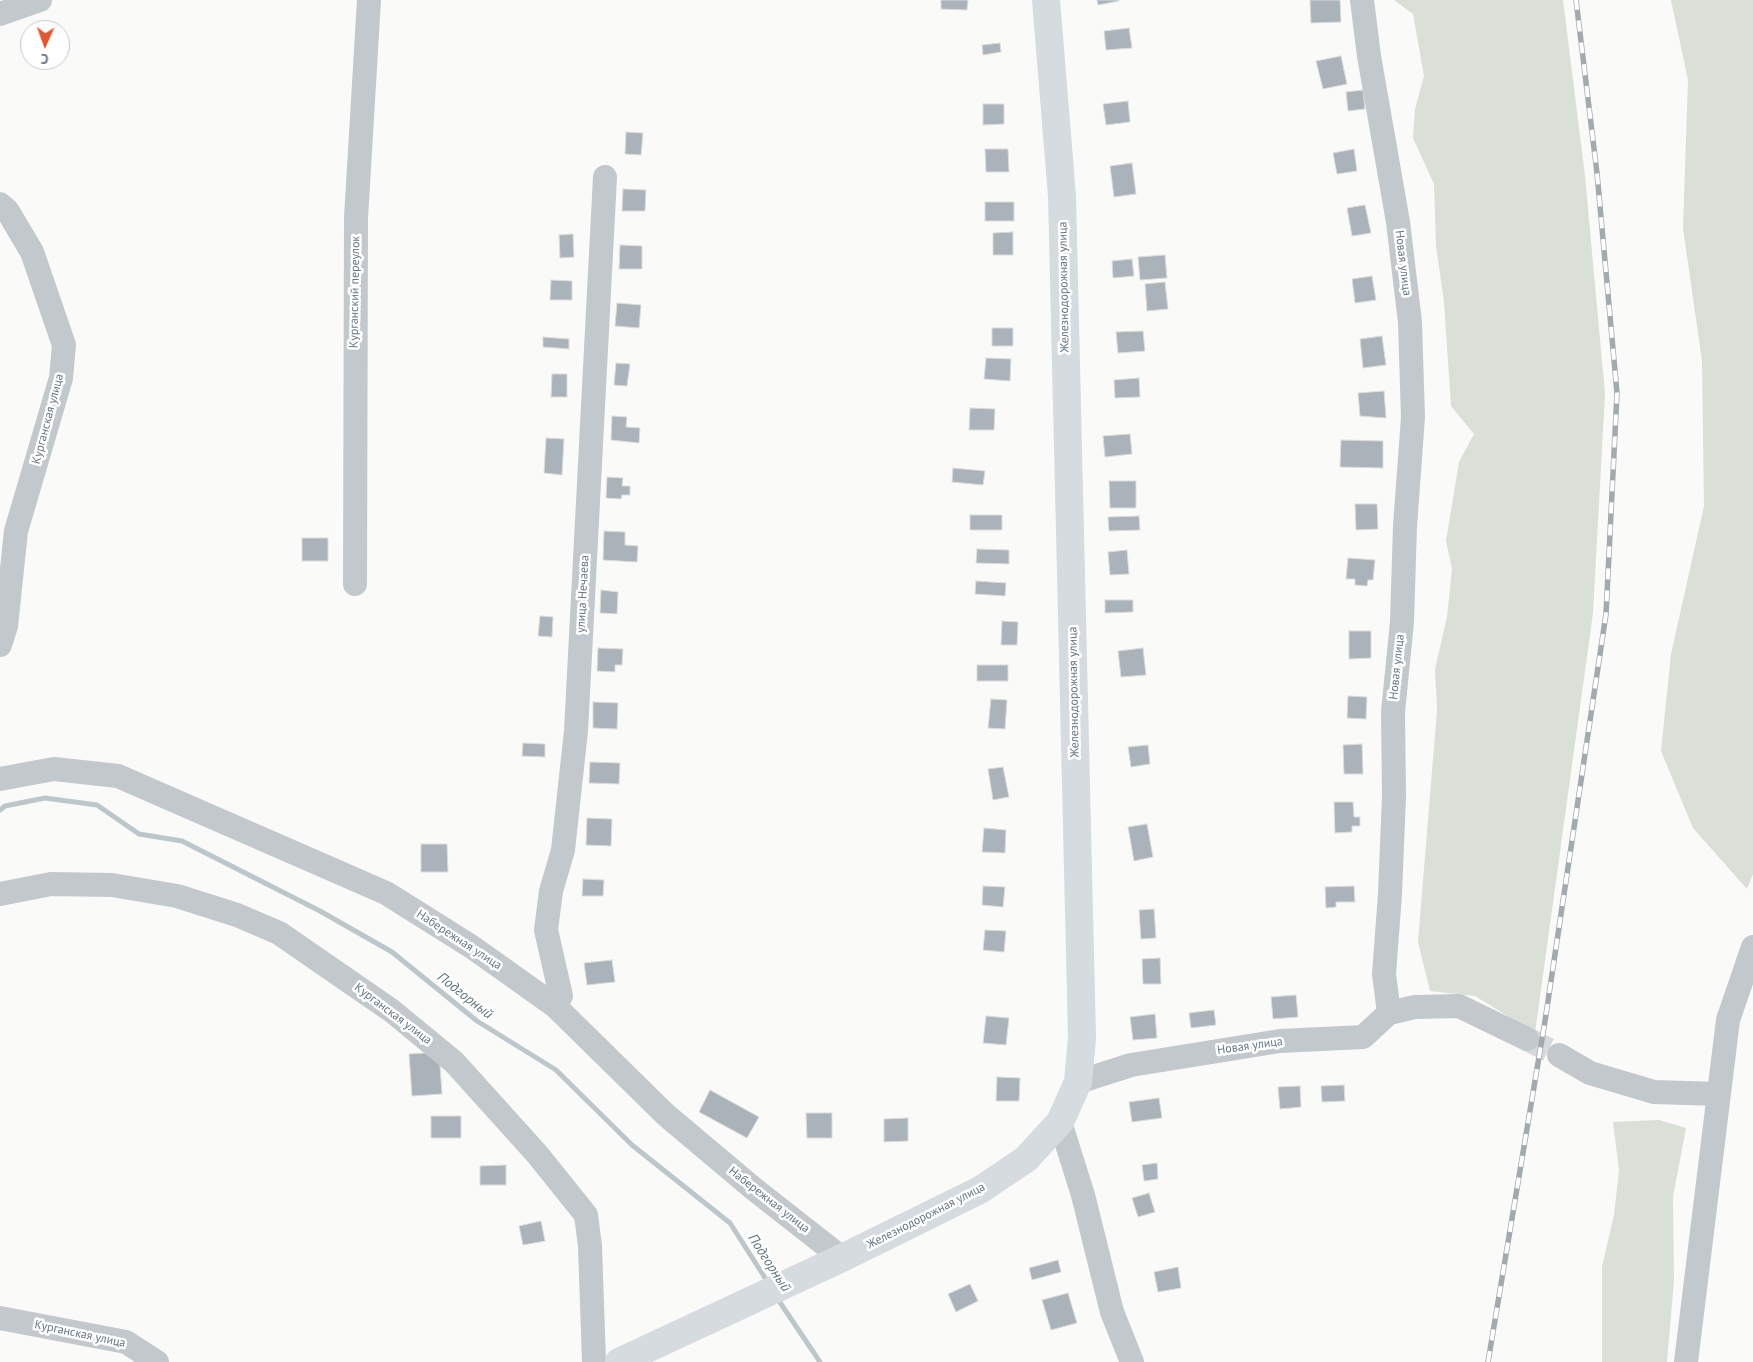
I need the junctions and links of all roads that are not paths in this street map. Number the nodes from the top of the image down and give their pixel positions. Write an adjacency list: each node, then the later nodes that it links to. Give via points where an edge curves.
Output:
1 (40, 0): 5 (street)
2 (369, 0): 8 (street, Курганский переулок, via 356,228)
3 (1046, 0): 17 (main road, Железнодорожная улица, via 1062,196 1082,1028)
4 (1362, 0): 14 (street, Новая улица, via 1398,222 1410,322 1413,417 1402,622 1393,712 1392,845 1384,974)
5 (0, 14)
6 (605, 177): 13 (street, улица Нечаева, via 576,731 563,850 551,892 546,930 561,996)
7 (0, 204): 9 (street, Курганская улица, via 32,252 64,345 61,378 16,531 6,626)
8 (355, 584)
9 (0, 645)
10 (0, 779): 13 (street, Набережная улица, via 54,769 118,776 386,893 472,947)
11 (0, 894): 24 (street, Курганская улица, via 51,884 112,884 177,896 237,915 279,933 392,1011 454,1062 586,1214)
12 (1753, 947): 18 (street, via 1728,1020)
13 (555, 1006): 20 (street, Набережная улица, via 666,1115 754,1190)
14 (1389, 1013): 15 (street, via 1415,1007 1459,1006); 17 (street, Новая улица, via 1363,1038 1280,1041 1131,1065)
15 (1527, 1038)
16 (1559, 1055): 18 (street, via 1590,1074 1654,1092)
17 (1078, 1082): 19 (main road, Железнодорожная улица)
18 (1719, 1094): 28 (street)
19 (1060, 1122): 20 (main road, Железнодорожная улица, via 1026,1159 980,1190); 27 (street, via 1083,1195 1112,1312)
20 (842, 1258): 21 (main road, Железнодорожная улица)
21 (718, 1314): 25 (main road); 26 (main road)
22 (0, 1318): 23 (street, Курганская улица, via 126,1342)
23 (156, 1362)
24 (594, 1362)
25 (619, 1362)
26 (638, 1362)
27 (1132, 1362)
28 (1686, 1362)

